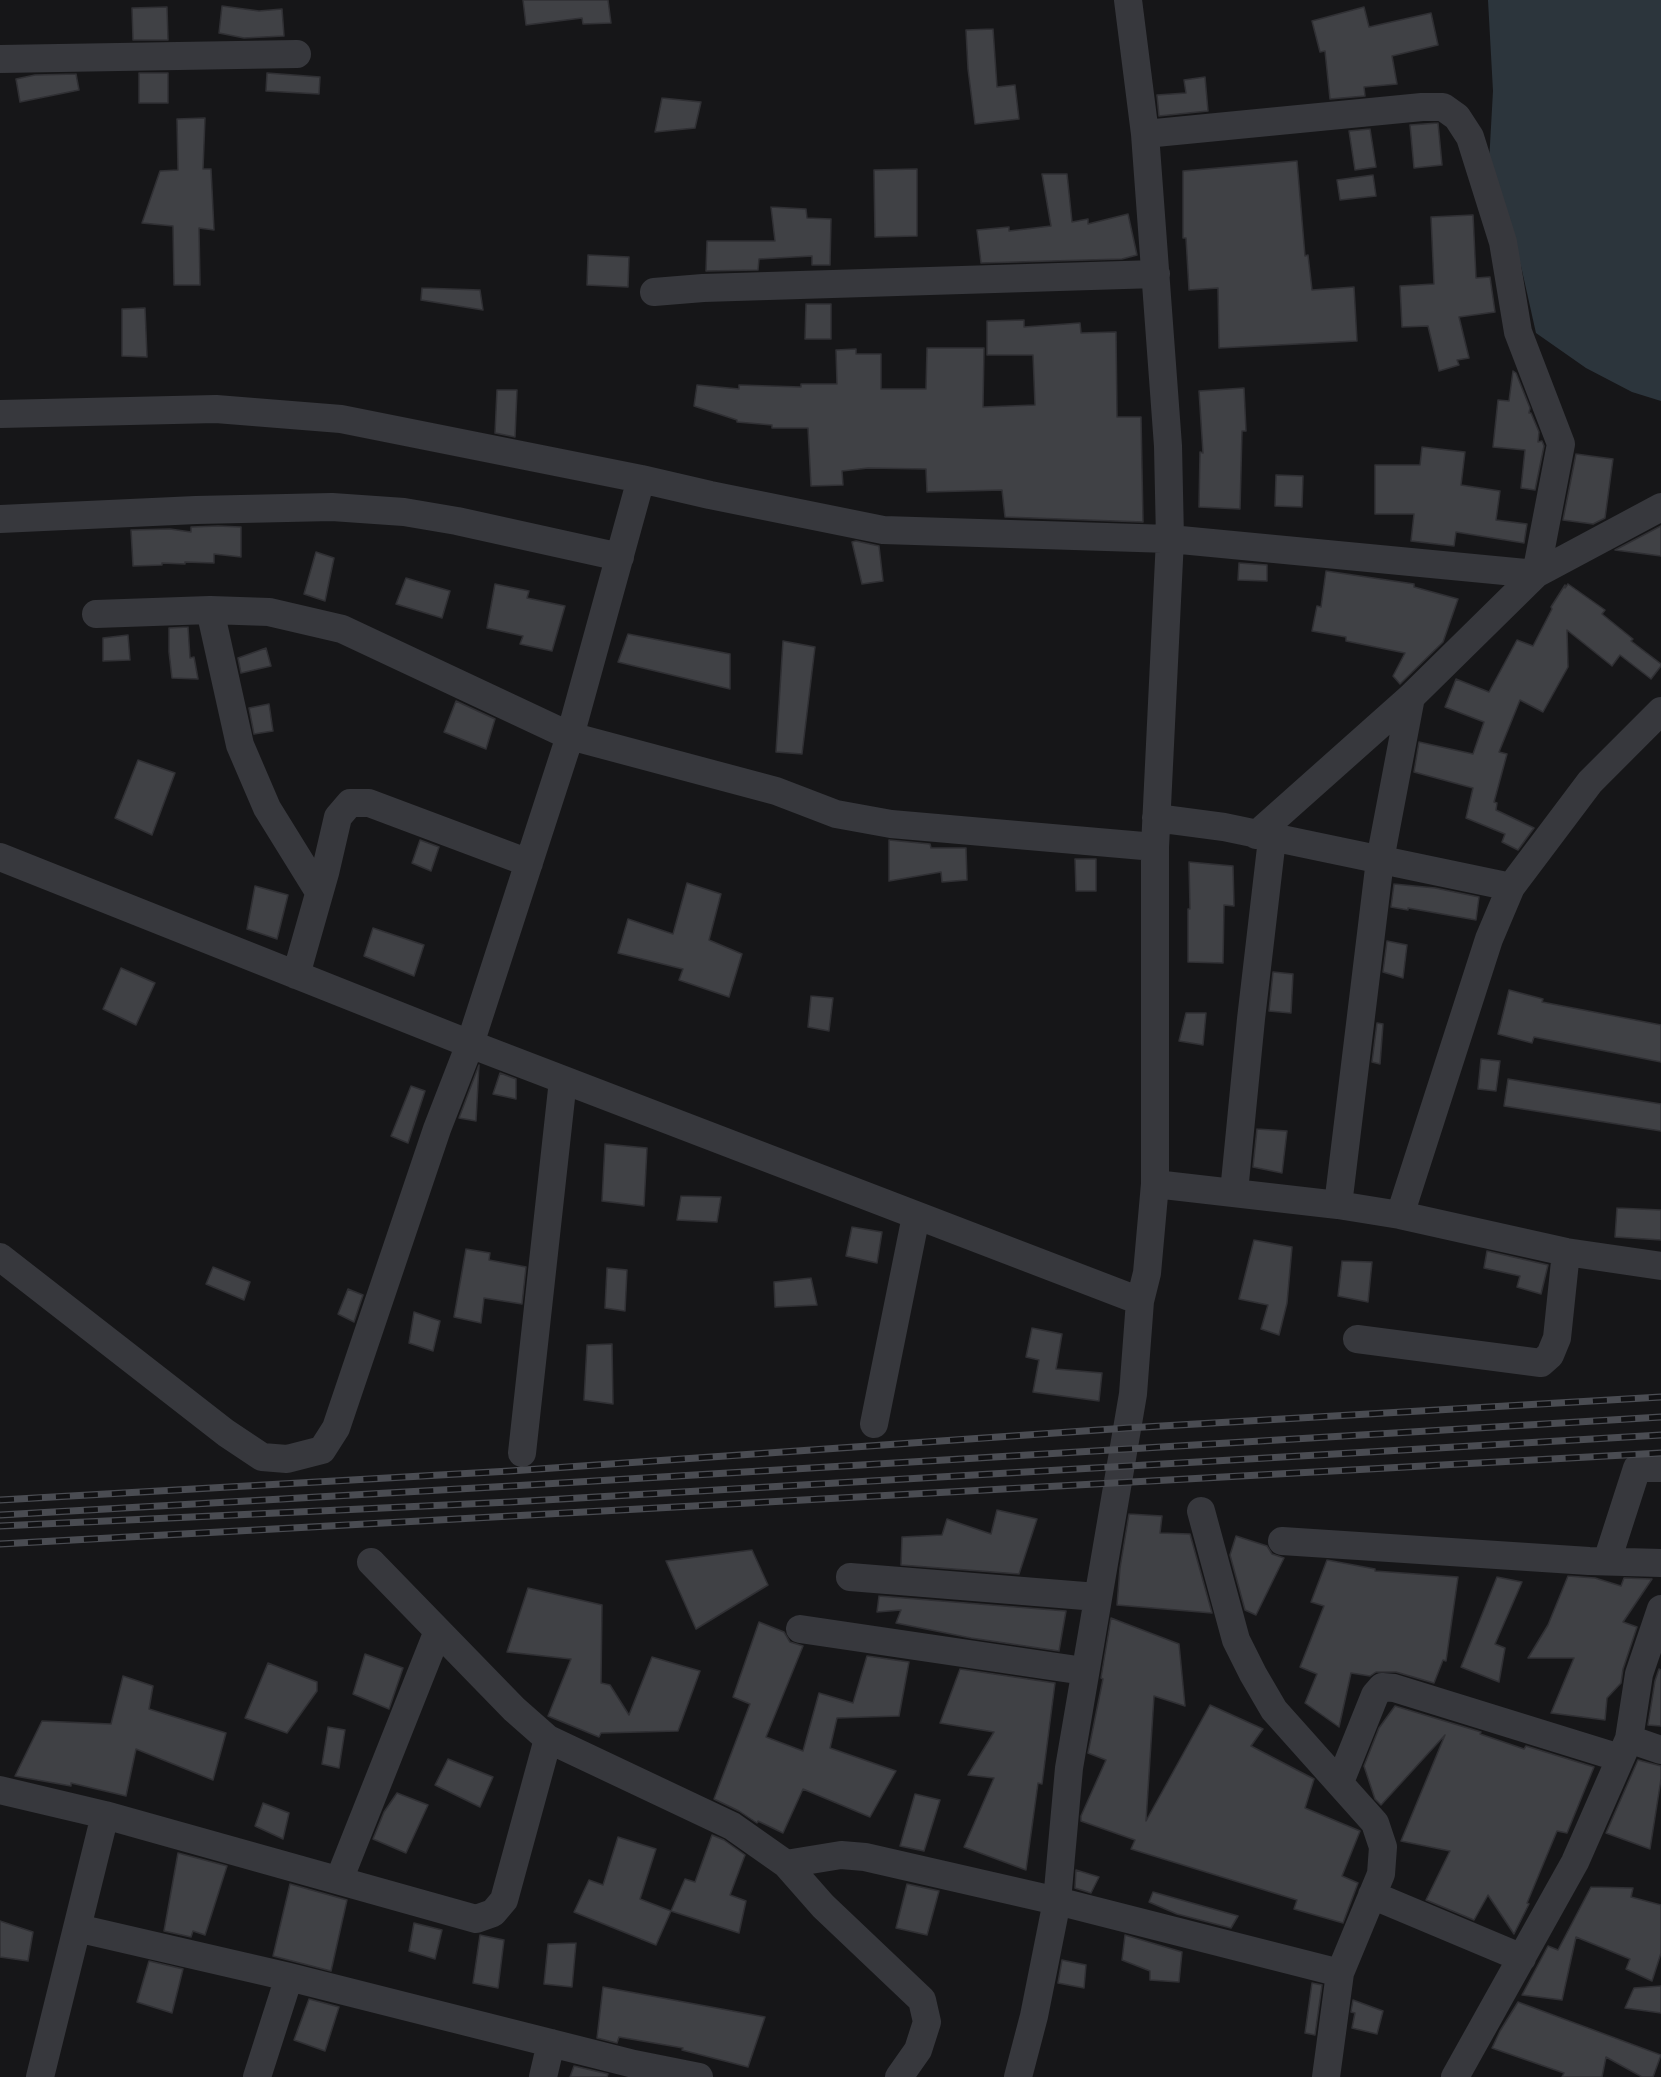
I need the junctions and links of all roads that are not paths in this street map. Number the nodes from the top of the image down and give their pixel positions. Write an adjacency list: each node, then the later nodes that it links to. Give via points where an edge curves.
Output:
1 (1128, 0): 4 (street)
2 (297, 54): 3 (street)
3 (0, 59)
4 (1145, 134): 5 (street); 13 (street, via 1422,107 1443,107 1457,117 1470,137 1503,242 1518,333 1561,444)
5 (1156, 274): 6 (street); 11 (street)
6 (654, 292)
7 (0, 414): 8 (street, via 216,409 341,419)
8 (641, 479): 11 (street, via 883,530); 12 (street)
9 (1661, 507): 13 (street)
10 (0, 519): 12 (street, via 332,507 404,512 457,521)
11 (1170, 539): 13 (street); 19 (street)
12 (620, 557): 18 (street)
13 (1536, 574): 16 (street)
14 (210, 610): 15 (street); 18 (street, via 269,612 342,629); 26 (street, via 240,745 267,808)
15 (96, 614)
16 (1411, 697): 20 (street); 23 (street)
17 (1661, 711): 25 (street, via 1590,782)
18 (570, 736): 21 (street, via 776,791 836,814 891,824); 24 (street)
19 (1156, 818): 20 (street); 21 (street)
20 (1264, 837): 23 (street); 31 (street)
21 (1155, 847): 30 (street)
22 (0, 857): 27 (street)
23 (1380, 860): 25 (street); 32 (street)
24 (529, 863): 26 (street, via 369,802 350,804 338,817); 28 (street)
25 (1511, 887): 33 (street, via 1489,939)
26 (319, 892): 27 (street)
27 (296, 975): 28 (street)
28 (471, 1044): 29 (street); 36 (street, via 436,1129 336,1428 322,1450 287,1459 262,1457)
29 (563, 1080): 34 (street); 41 (street)
30 (1155, 1184): 31 (street); 38 (street, via 1147,1273)
31 (1234, 1192): 32 (street)
32 (1338, 1205): 33 (street)
33 (1400, 1215): 35 (street)
34 (916, 1216): 38 (street); 40 (street)
35 (1566, 1252): 37 (street); 39 (street, via 1557,1338 1550,1355 1541,1363)
36 (0, 1257)
37 (1661, 1266)
38 (1140, 1302): 49 (street, via 1133,1394)
39 (1357, 1339)
40 (874, 1424)
41 (522, 1453)
42 (1661, 1468): 45 (street, via 1637,1468)
43 (1201, 1511): 57 (street, via 1236,1640 1252,1674 1274,1710)
44 (1282, 1541): 45 (street)
45 (1607, 1561): 47 (street)
46 (370, 1562): 52 (street)
47 (1661, 1563)
48 (850, 1577): 49 (street)
49 (1097, 1597): 53 (street)
50 (1661, 1609): 55 (street, via 1639,1674)
51 (801, 1629): 53 (street)
52 (438, 1631): 54 (street); 61 (street)
53 (1084, 1671): 63 (street, via 1069,1768)
54 (548, 1739): 60 (street, via 732,1826); 61 (street, via 504,1900 493,1913 476,1919)
55 (1625, 1749): 56 (street); 57 (street, via 1382,1687 1375,1695); 65 (street, via 1575,1862)
56 (1661, 1750)
57 (1340, 1782): 62 (street, via 1376,1823 1383,1847 1381,1874)
58 (0, 1790): 59 (street)
59 (105, 1815): 61 (street); 64 (street)
60 (786, 1863): 63 (street, via 841,1855 865,1857); 74 (street, via 823,1906 922,2000 927,2022 918,2050)
61 (339, 1880)
62 (1372, 1895): 65 (street); 66 (street)
63 (1057, 1901): 66 (street); 75 (street)
64 (77, 1928): 67 (street); 71 (street)
65 (1522, 1958): 70 (street)
66 (1340, 1973): 76 (street)
67 (290, 1977): 68 (street); 72 (street)
68 (551, 2043): 69 (street); 73 (street)
69 (686, 2076)
70 (1457, 2076)
71 (40, 2077)
72 (257, 2077)
73 (543, 2077)
74 (899, 2077)
75 (1018, 2077)
76 (1326, 2077)

